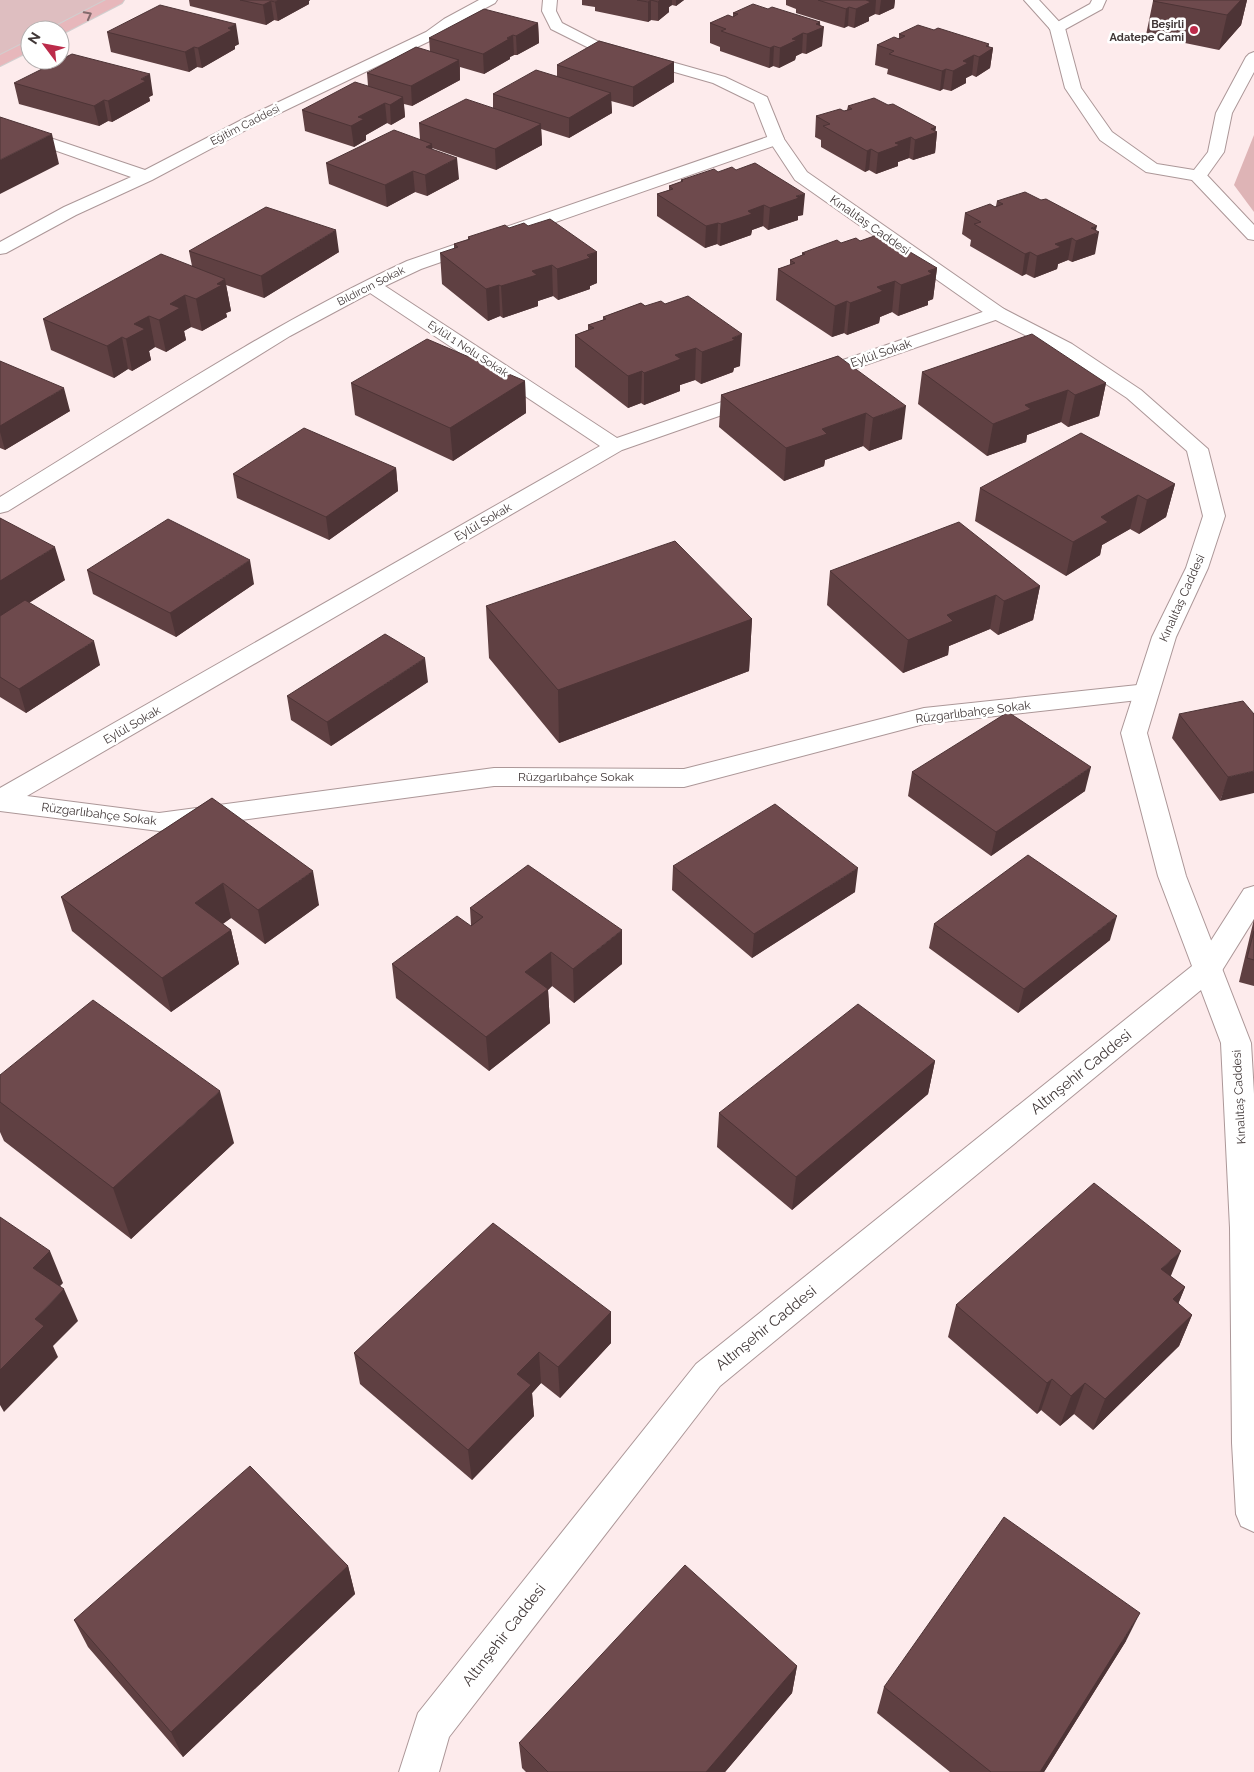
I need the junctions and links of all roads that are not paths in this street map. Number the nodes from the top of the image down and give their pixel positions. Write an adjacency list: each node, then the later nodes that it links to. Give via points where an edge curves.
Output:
1 (117, 0): 6 (main road, one-way to 1)
2 (490, 0): 13 (street, Eğitim Caddesi, via 430,36 255,119)
3 (550, 0): 12 (street, Kınalıtaş Caddesi, via 549,11 556,26 592,44 719,80 761,100)
4 (1031, 0): 7 (street)
5 (1100, 0): 7 (street, via 1097,6)
6 (70, 24)
7 (1057, 28): 14 (street, via 1073,88 1106,136 1152,168)
8 (20, 50): 10 (main road)
9 (1254, 57): 14 (street, via 1224,113 1216,152)
10 (0, 61)
11 (0, 126): 13 (street)
12 (776, 139): 17 (street, Bıldırcın Sokak, via 414,265); 18 (street, Kınalıtaş Caddesi, via 801,176)
13 (146, 176): 16 (street, Eğitim Caddesi)
14 (1198, 176): 15 (street)
15 (1254, 235)
16 (0, 249)
17 (371, 285): 19 (street, Eylül 1 Nolu Sokak); 20 (street, Bıldırcın Sokak, via 275,338)
18 (996, 313): 19 (street, Eylül Sokak); 21 (street, Kınalıtaş Caddesi, via 1065,348 1134,394 1197,449 1214,516 1197,568 1164,637)
19 (615, 446): 22 (street, Eylül Sokak)
20 (0, 506)
21 (1147, 692): 22 (street, Rüzgarlıbahçe Sokak, via 924,716 684,778 494,777 159,822); 24 (street, Kınalıtaş Caddesi, via 1134,733 1172,876)
22 (0, 801)
23 (1254, 896): 24 (street, Altınşehir Caddesi)
24 (1208, 969): 25 (street, Kınalıtaş Caddesi, via 1236,1043 1246,1228); 26 (street, Altınşehir Caddesi, via 708,1374 432,1727)
25 (1254, 1514)
26 (419, 1772)

